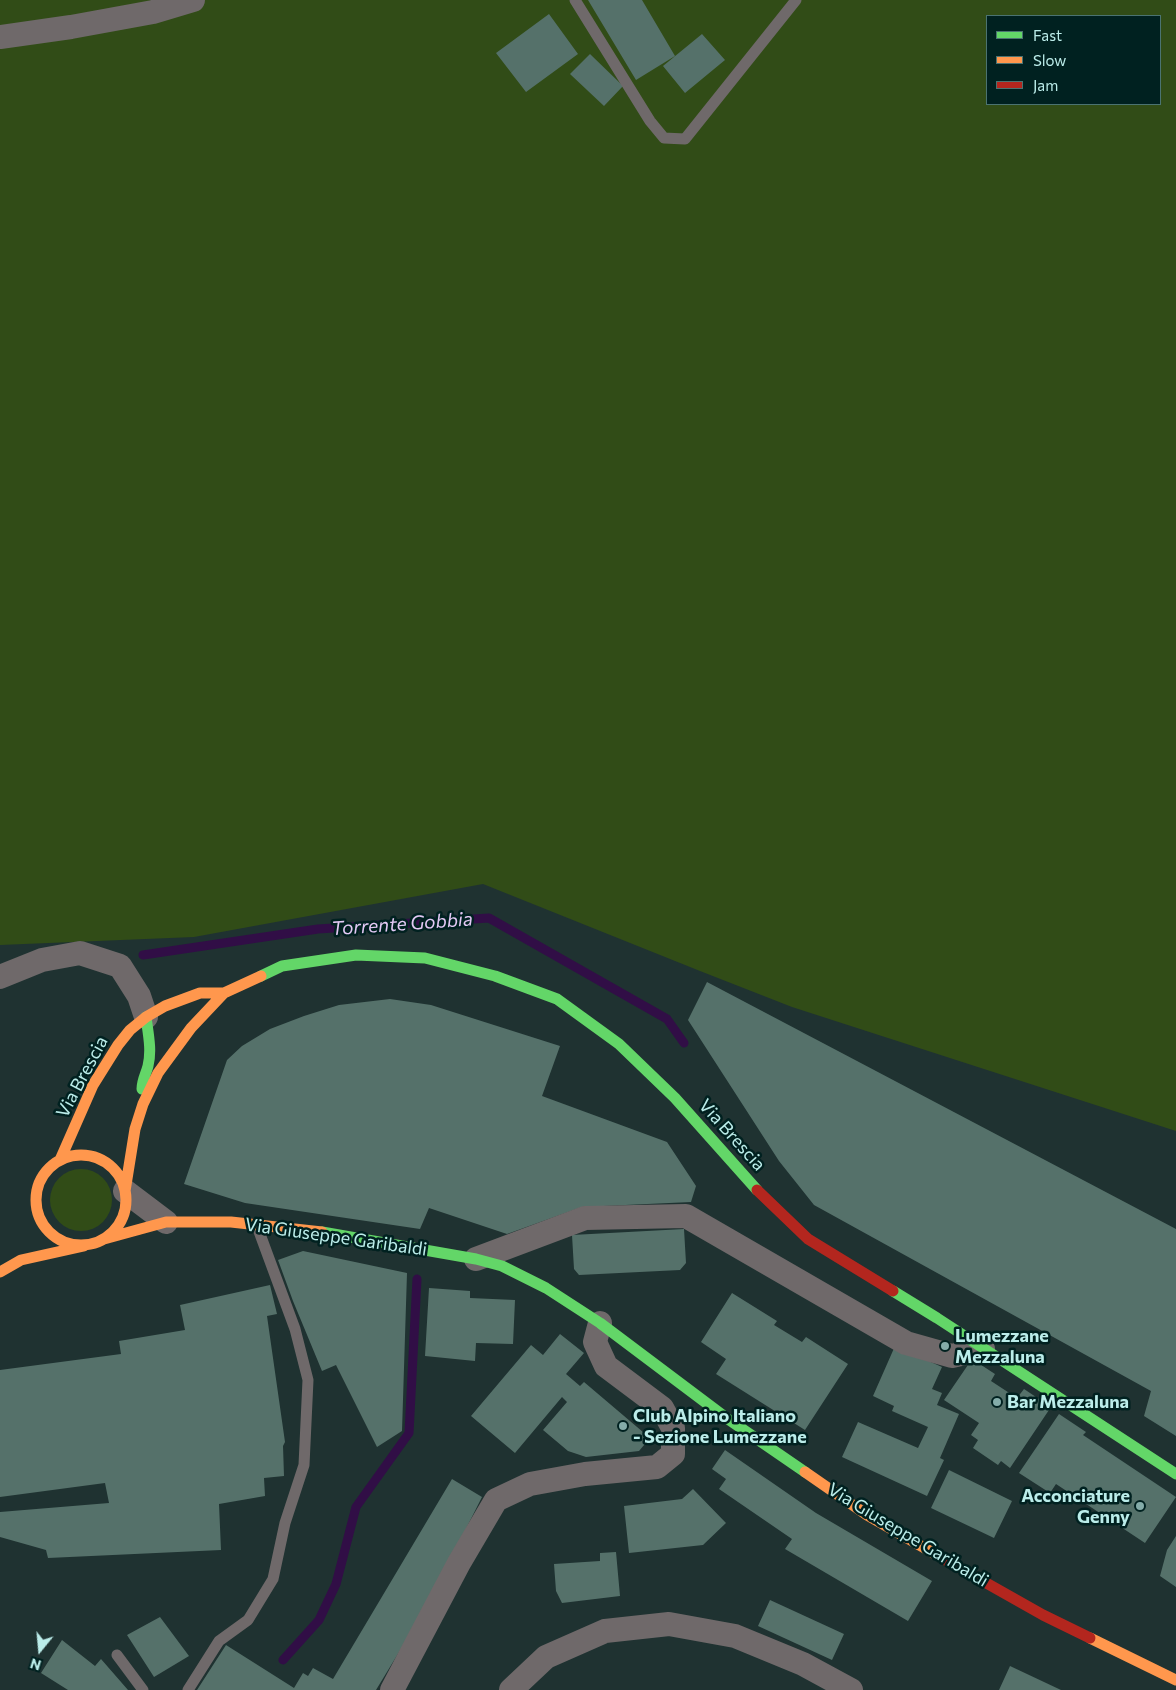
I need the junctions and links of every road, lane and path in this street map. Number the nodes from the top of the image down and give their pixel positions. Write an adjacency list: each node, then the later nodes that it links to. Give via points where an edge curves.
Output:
1 (193, 0): 4 (street, via 153,12)
2 (575, 0): 3 (lane, via 664,138 685,139)
3 (796, 0)
4 (0, 37)
5 (0, 977): 7 (street, via 42,960 80,953 120,966 139,996)
6 (224, 993): 7 (main road, Via Brescia, via 200,993); 8 (main road, Via Brescia, via 191,1028 163,1066); 20 (main road, Via Brescia, via 282,966 356,955 425,958 494,976 557,999 619,1044 676,1098 762,1195 808,1239)
7 (146, 1017): 8 (main road, Via Brescia, via 150,1042 148,1067 141,1081); 9 (main road, Via Brescia, via 118,1044 94,1085)
8 (143, 1104): 10 (main road, Via Brescia, via 135,1129)
9 (60, 1160): 10 (main road, via 76,1155 93,1156 108,1164 119,1176); 11 (main road, via 42,1178)
10 (125, 1191): 13 (street); 15 (main road, via 123,1218)
11 (36, 1203): 12 (main road); 16 (main road, via 47,1230 72,1244)
12 (31, 1222)
13 (166, 1222): 14 (main road, Via Giuseppe Garibaldi); 15 (main road, Via Giuseppe Garibaldi)
14 (256, 1224): 17 (main road, Via Giuseppe Garibaldi, via 306,1229); 25 (lane, via 295,1329 308,1380 304,1465 285,1523 273,1579 248,1620 219,1641)
15 (104, 1239): 16 (main road)
16 (87, 1245): 18 (main road, via 22,1255)
17 (476, 1259): 19 (main road, Via Giuseppe Garibaldi, via 502,1266 546,1288); 20 (street, via 585,1218 686,1216 906,1343 952,1356)
18 (0, 1272)
19 (600, 1323): 23 (main road, Via Giuseppe Garibaldi, via 726,1417 867,1515 1043,1615); 26 (street, via 595,1342 606,1366 662,1408 673,1428 673,1454 657,1467 585,1474 530,1484 496,1500)
20 (983, 1349): 21 (main road, Via Brescia)
21 (1176, 1474)
22 (117, 1655): 24 (lane)
23 (1176, 1680)
24 (143, 1690)
25 (188, 1690)
26 (392, 1690)
27 (511, 1690): 28 (street, via 546,1657 605,1631 669,1624 735,1636 803,1664)
28 (851, 1690)

